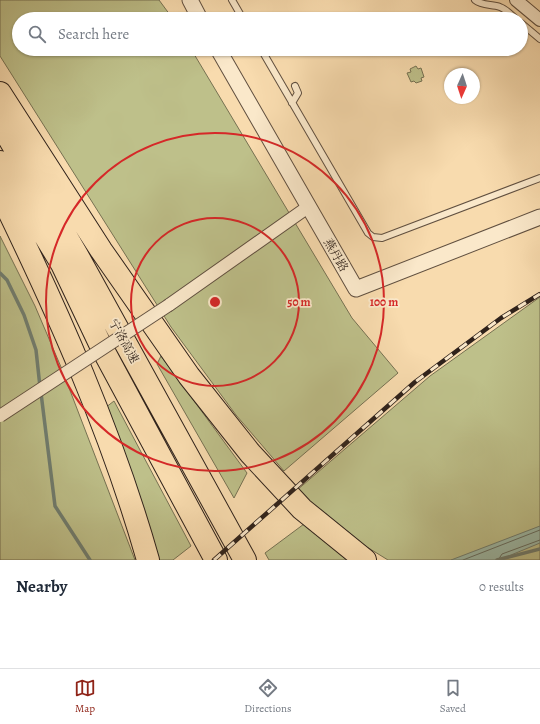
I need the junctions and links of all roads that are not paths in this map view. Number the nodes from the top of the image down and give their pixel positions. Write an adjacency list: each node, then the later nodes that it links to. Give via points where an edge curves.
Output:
1 (190, 0): 5 (street)
2 (232, 0): 6 (lane)
3 (475, 0): 7 (lane, via 478,3 502,7)
4 (516, 0): 8 (street)
5 (196, 12)
6 (239, 12)
7 (508, 12)
8 (540, 20)
9 (528, 29): 10 (lane)
10 (540, 39)
11 (222, 56): 20 (street, 燕丹路)
12 (265, 56): 15 (lane)
13 (296, 86): 15 (lane, via 298,93)
14 (0, 93): 26 (highway, via 101,250 189,376 250,453 302,509)
15 (292, 103): 18 (lane, via 368,233 373,237 382,238)
16 (0, 123): 25 (highway, 宁洛高速)
17 (0, 162): 24 (highway, 宁洛高速, via 62,264 102,348)
18 (540, 178)
19 (0, 193): 23 (highway, via 39,273 88,386 117,461)
20 (308, 206): 21 (street, 燕丹路, via 356,289); 22 (street, bridge, via 169,305)
21 (540, 217)
22 (0, 416)
23 (148, 560)
24 (216, 560)
25 (246, 560)
26 (365, 560)

